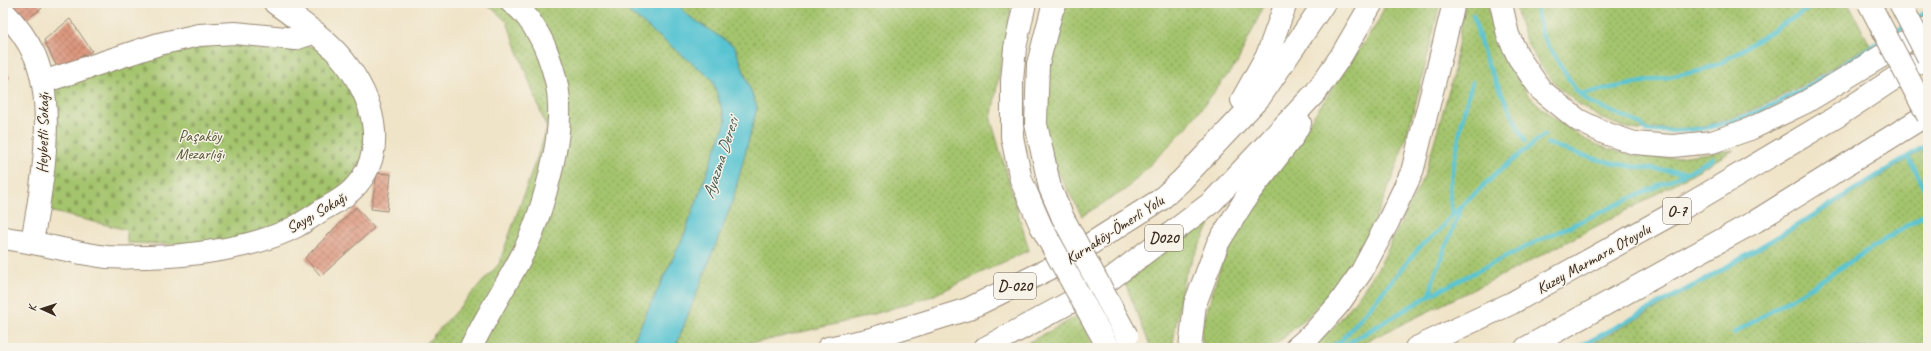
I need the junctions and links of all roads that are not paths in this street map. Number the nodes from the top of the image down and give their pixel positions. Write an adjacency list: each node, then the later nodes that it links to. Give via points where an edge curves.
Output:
1 (275, 3): 14 (main road, Saygı Sokağı)
2 (512, 3): 23 (main road, via 531,22 544,43 554,71 559,106 556,145 537,220 523,254)
3 (1025, 3): 26 (main road, bridge, via 1015,48 1012,81 1012,137 1021,180 1041,226)
4 (1056, 3): 22 (main road, bridge, via 1038,64 1036,124 1050,188 1063,218)
5 (1286, 3): 19 (main road, via 1268,53 1245,95)
6 (1324, 3): 19 (main road, Kurnaköy-Ömerli Yolu, via 1260,96)
7 (1372, 3): 17 (main road, Kurnaköy-Ömerli Yolu / D020)
8 (1454, 3): 28 (main road, via 1412,172 1362,271 1338,305)
9 (1501, 3): 13 (main road, via 1511,41 1519,58 1541,90 1578,120 1605,133 1634,143 1673,146 1712,142 1750,129 1806,102)
10 (1869, 3): 18 (main road, bridge)
11 (1900, 3): 15 (main road, bridge)
12 (3, 11): 16 (main road, Heybetli Sokağı, via 22,32 35,56)
13 (1928, 28)
14 (316, 32): 16 (main road, via 295,39 235,33 199,35 159,44); 21 (main road, Saygı Sokağı, via 350,68 369,104 374,120 373,154 368,168 352,191 340,200 295,227 245,244 214,251 147,257 107,257)
15 (1928, 56): 29 (main road, Kuzey Marmara Otoyolu / O-7, via 1836,117 1683,208 1512,303)
16 (42, 82): 21 (main road, Heybetli Sokağı, via 45,142)
17 (1316, 92): 25 (main road, Kurnaköy-Ömerli Yolu / D020, via 1212,202 1104,284); 27 (main road, via 1292,138 1250,193 1218,243 1195,304)
18 (1928, 115): 30 (main road, via 1756,221)
19 (1181, 181): 24 (main road, Kurnaköy-Ömerli Yolu / D-020, via 1160,200 1057,266 968,309 871,339)
20 (3, 238): 21 (main road, Saygı Sokağı)
21 (32, 241)
22 (1130, 342)
23 (471, 348)
24 (828, 348)
25 (985, 348)
26 (1108, 348)
27 (1190, 348)
28 (1296, 348)
29 (1416, 348)
30 (1526, 348)

